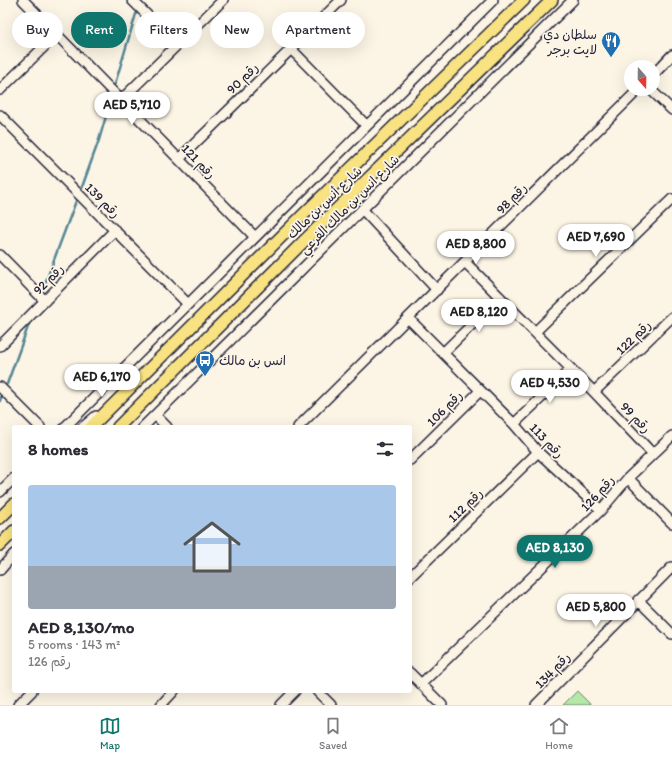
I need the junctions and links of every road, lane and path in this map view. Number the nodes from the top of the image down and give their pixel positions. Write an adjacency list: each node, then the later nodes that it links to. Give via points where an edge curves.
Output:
1 (23, 0): 9 (street, رقم 121)
2 (132, 0): 10 (street)
3 (223, 0): 11 (street)
4 (341, 0): 15 (street, رقم 90)
5 (493, 0): 24 (street)
6 (524, 0): 42 (main road, شارع أنس بن مالك, via 303,215)
7 (552, 0): 44 (main road, شارع أنس بن مالك)
8 (573, 0): 27 (street, شارع انس بن مالك الفرعي)
9 (35, 12)
10 (144, 12)
11 (202, 21)
12 (63, 40): 21 (street, رقم 121)
13 (43, 48): 18 (street)
14 (175, 48): 21 (street)
15 (291, 49): 24 (street); 25 (street, رقم 90)
16 (672, 55): 17 (street)
17 (660, 68)
18 (0, 90)
19 (632, 96): 31 (street, رقم 98)
20 (657, 96): 22 (street)
21 (121, 100): 25 (street, رقم 121)
22 (672, 110)
23 (0, 115): 28 (street, رقم 139)
24 (366, 125): 29 (street)
25 (179, 159): 29 (street, رقم 121)
26 (672, 199): 38 (street)
27 (362, 209): 32 (street); 47 (street, شارع انس بن مالك الفرعي)
28 (115, 230): 34 (street, رقم 92); 35 (street, رقم 139)
29 (255, 237): 35 (street)
30 (0, 255): 34 (street)
31 (464, 262): 32 (street, رقم 98); 33 (street, رقم 99)
32 (437, 290): 37 (street, رقم 98)
33 (500, 297): 38 (street, رقم 99); 40 (street)
34 (45, 301): 39 (street, رقم 92)
35 (188, 304): 50 (street)
36 (672, 317): 46 (street, رقم 122)
37 (408, 318): 40 (street, رقم 113); 57 (street, رقم 98)
38 (535, 332): 41 (street, رقم 99)
39 (0, 346)
40 (443, 354): 45 (street, رقم 113)
41 (571, 370): 46 (street, رقم 99); 48 (street)
42 (134, 385): 51 (street); 52 (main road, شارع أنس بن مالك)
43 (0, 387): 49 (street)
44 (156, 389): 53 (main road, شارع أنس بن مالك); 54 (street)
45 (480, 391): 48 (street, رقم 113); 61 (street, رقم 106)
46 (594, 392): 60 (street, رقم 99)
47 (155, 415): 55 (street, شارع انس بن مالك الفرعي); 56 (street)
48 (514, 424): 59 (street, رقم 113)
49 (38, 425)
50 (67, 425)
51 (85, 425)
52 (93, 425)
53 (120, 425)
54 (125, 425)
55 (145, 425)
56 (165, 425)
57 (300, 425)
58 (672, 436): 60 (street, رقم 126)
59 (538, 452): 68 (street, رقم 113); 76 (street, رقم 112)
60 (653, 454): 62 (street, رقم 126)
61 (412, 458)
62 (628, 478): 68 (street, رقم 126); 70 (street)
63 (12, 480): 65 (street)
64 (12, 486): 66 (street)
65 (0, 492)
66 (0, 495)
67 (12, 506): 69 (main road)
68 (601, 510): 80 (street, رقم 126)
69 (0, 518)
70 (672, 523)
71 (12, 533): 72 (main road)
72 (0, 544)
73 (12, 557): 75 (street)
74 (672, 567): 77 (street, رقم 134)
75 (0, 570)
76 (412, 575)
77 (638, 600): 78 (street); 90 (street, رقم 134)
78 (672, 634)
79 (412, 675): 80 (street)
80 (421, 684): 89 (street)
81 (30, 693): 85 (street)
82 (172, 693): 86 (street)
83 (293, 693): 87 (street)
84 (319, 693): 88 (street)
85 (18, 705)
86 (160, 705)
87 (280, 705)
88 (331, 705)
89 (442, 705)
90 (536, 705)

